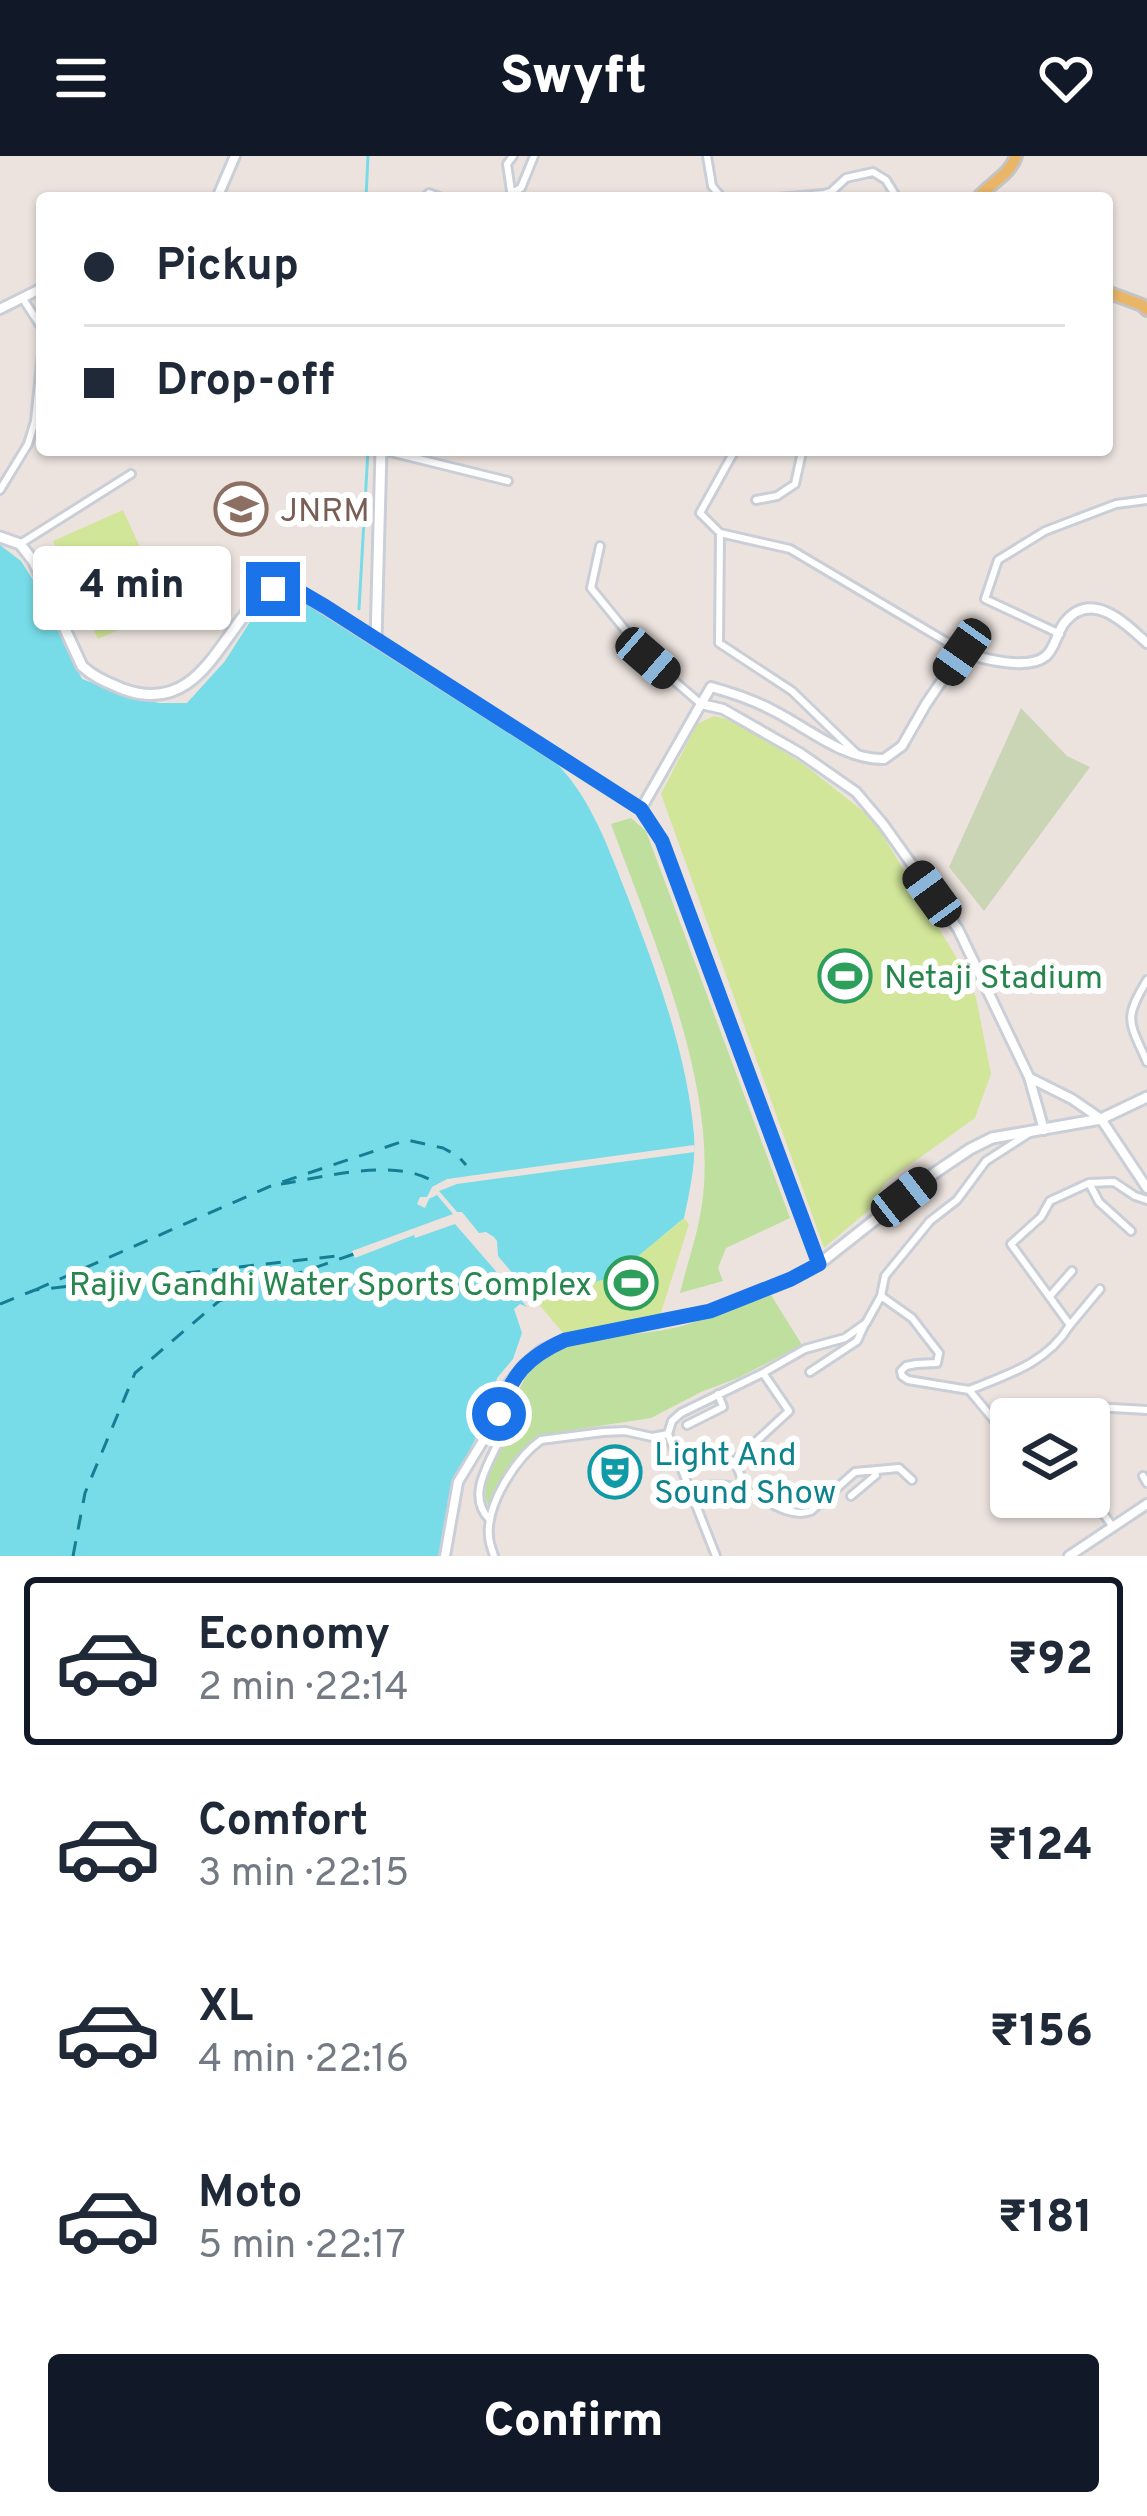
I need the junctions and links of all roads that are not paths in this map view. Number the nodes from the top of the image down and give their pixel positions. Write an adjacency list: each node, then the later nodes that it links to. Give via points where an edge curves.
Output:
1 (235, 156): 6 (street)
2 (513, 156): 7 (street)
3 (534, 156): 8 (street)
4 (706, 156): 9 (street)
5 (1016, 156): 12 (main road)
6 (220, 192)
7 (510, 192)
8 (516, 192)
9 (717, 192)
10 (831, 192): 11 (street, via 846,178 873,172)
11 (893, 192)
12 (985, 192)
13 (36, 291): 15 (street)
14 (1113, 294): 17 (main road)
15 (23, 298): 16 (street); 18 (street)
16 (0, 309)
17 (1147, 310)
18 (36, 319)
19 (36, 412): 26 (street, via 28,444)
20 (382, 456): 34 (main road)
21 (406, 456): 25 (street)
22 (732, 456): 29 (street, via 700,513)
23 (801, 456): 27 (street, via 795,484)
24 (131, 474): 31 (street)
25 (508, 481)
26 (0, 490)
27 (756, 500)
28 (1147, 500): 33 (street, via 1045,531 998,560 985,599)
29 (720, 533): 36 (street, via 790,549); 38 (street, via 719,643 791,691)
30 (0, 537): 31 (main road)
31 (20, 544): 34 (main road, via 82,666 137,694 186,687 273,589 297,590)
32 (600, 546): 37 (street, via 591,588 648,658)
33 (1060, 634): 35 (street, via 1076,614 1103,610); 36 (street, via 1036,661 985,661)
34 (376, 640): 39 (main road)
35 (1147, 643)
36 (962, 652): 38 (street, via 902,746 884,759)
37 (701, 704): 38 (street, via 711,687 728,692); 39 (street); 42 (street, via 723,709 856,792 958,929)
38 (859, 756)
39 (641, 809): 51 (main road, via 662,841)
40 (1147, 980): 41 (street, via 1130,1025)
41 (1147, 1062)
42 (1028, 1077): 44 (street); 45 (street)
43 (1147, 1097): 44 (main road)
44 (1101, 1118): 45 (main road); 48 (street)
45 (1044, 1130): 46 (main road)
46 (1028, 1133): 51 (main road, via 970,1149); 54 (street, via 986,1161 930,1220 885,1276)
47 (1089, 1183): 49 (street, via 1114,1182); 50 (street); 55 (street, via 1049,1201 1011,1244)
48 (1147, 1188)
49 (1147, 1200)
50 (1131, 1231)
51 (819, 1264): 60 (street, via 710,1311 565,1340 542,1350)
52 (1072, 1271): 55 (street)
53 (1100, 1289): 57 (street)
54 (881, 1296): 56 (street); 61 (street, via 912,1318 939,1353 937,1363 906,1366 902,1376)
55 (1050, 1296): 57 (street)
56 (866, 1323): 58 (street, via 857,1342); 59 (street)
57 (1070, 1325): 61 (street, via 1057,1347)
58 (810, 1372)
59 (763, 1373): 62 (street); 71 (street, via 789,1411 735,1461)
60 (507, 1386): 75 (street, via 510,1413 479,1486); 77 (street, via 458,1482)
61 (969, 1390): 65 (street)
62 (718, 1394): 66 (street, via 723,1407); 67 (street, via 671,1421)
63 (1110, 1408): 64 (street)
64 (1147, 1410)
65 (990, 1415)
66 (687, 1426)
67 (668, 1434): 70 (street); 75 (street, via 541,1440 506,1479)
68 (885, 1472): 69 (street, via 899,1468); 71 (street, via 855,1472 802,1515); 72 (street)
69 (912, 1480)
70 (690, 1488): 71 (street); 79 (street)
71 (746, 1490)
72 (851, 1496)
73 (1147, 1504): 76 (street)
74 (1106, 1518): 76 (street)
75 (490, 1520): 78 (street)
76 (1113, 1527): 80 (street)
77 (445, 1556)
78 (494, 1556)
79 (716, 1556)
80 (1069, 1556)

